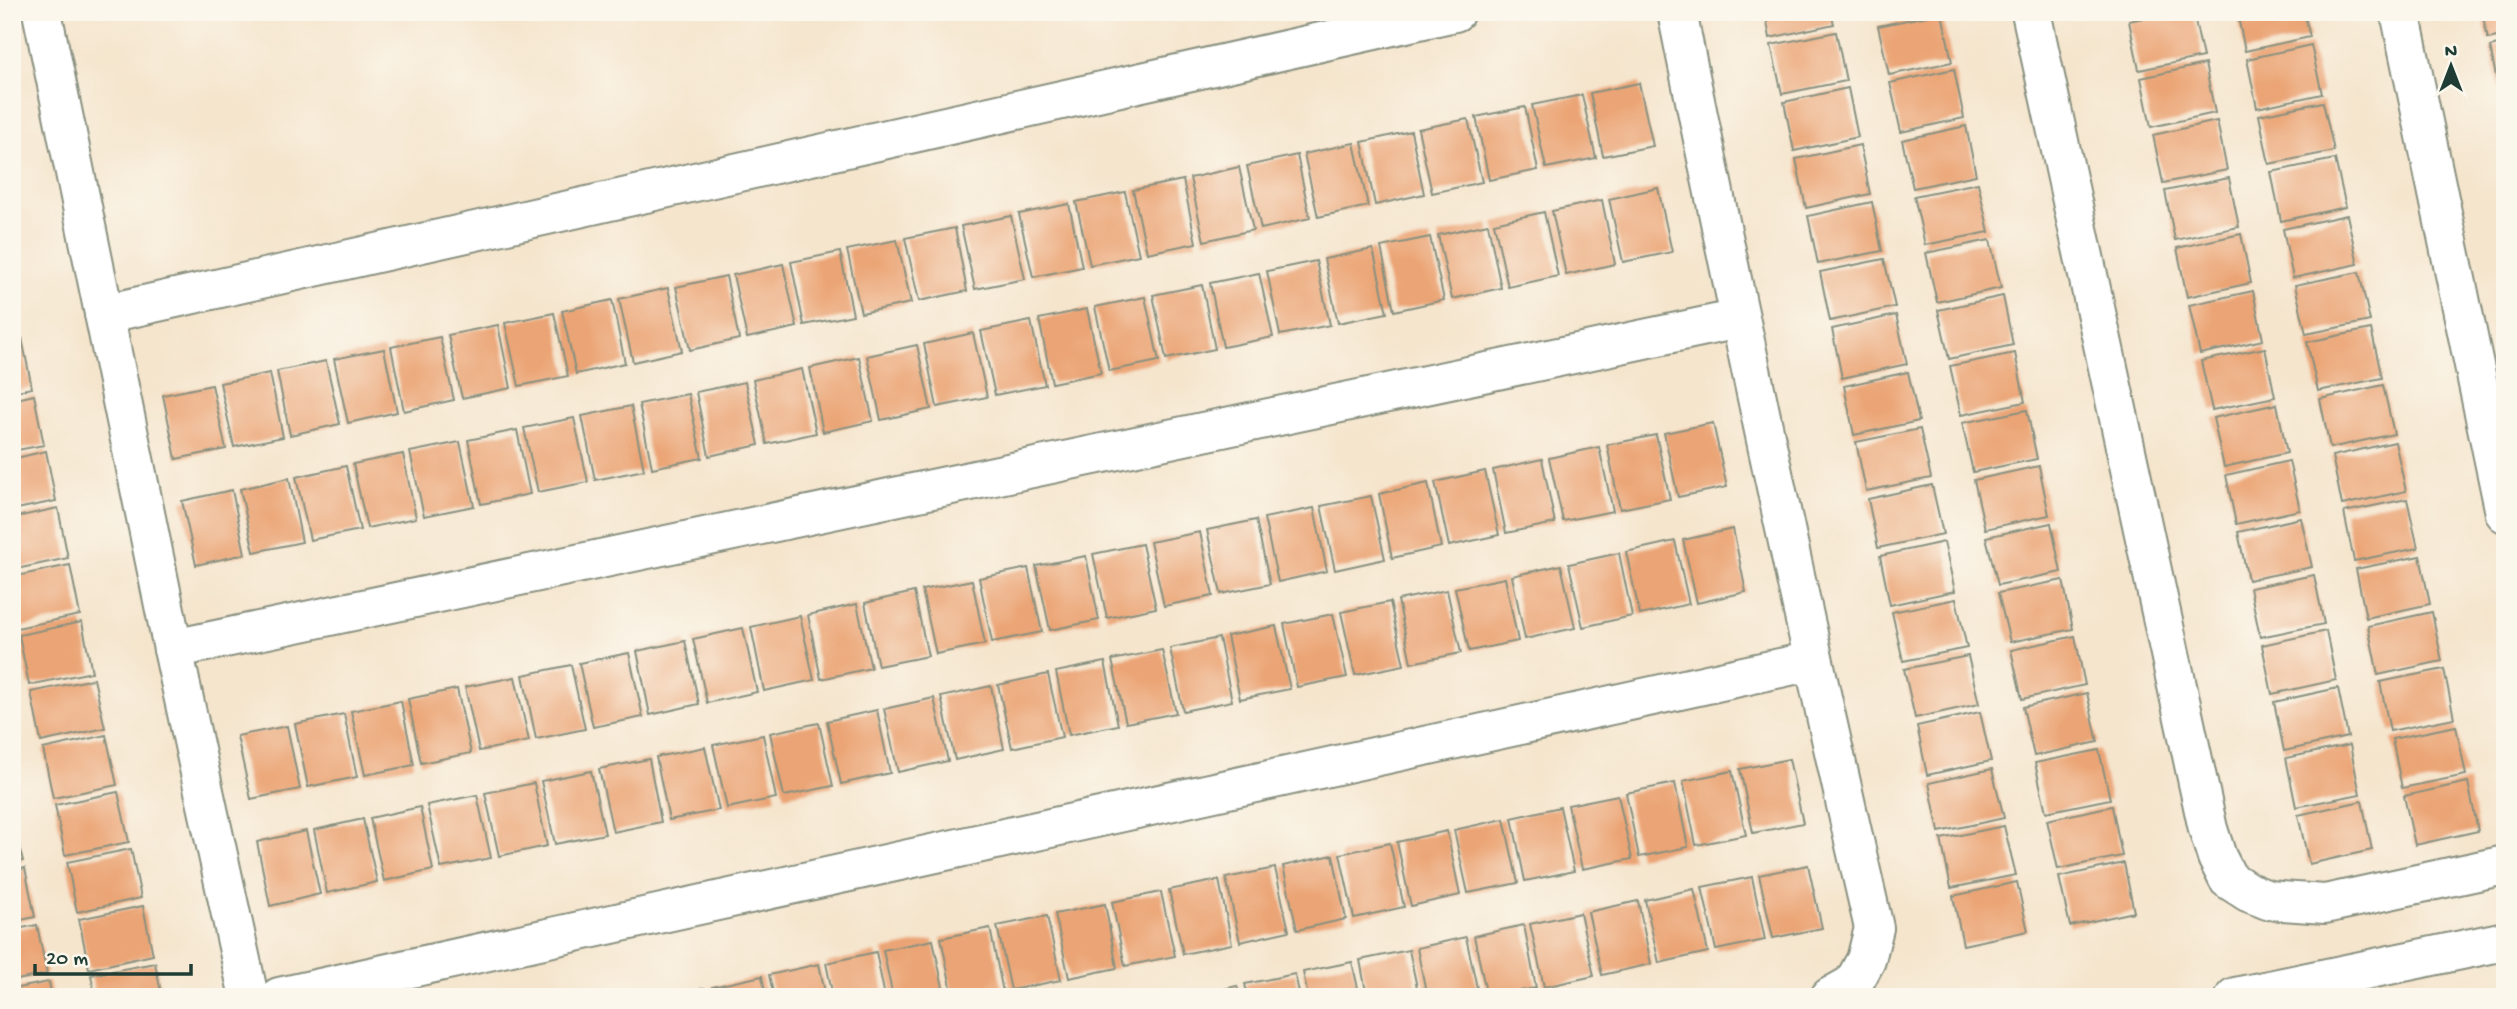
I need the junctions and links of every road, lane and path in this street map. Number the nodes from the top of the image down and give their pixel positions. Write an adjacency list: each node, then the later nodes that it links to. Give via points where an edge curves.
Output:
1 (42, 12): 6 (street)
2 (1455, 12): 6 (street)
3 (1677, 12): 7 (street)
4 (2031, 12): 11 (street, via 2208,829 2228,879 2268,900 2325,904)
5 (2400, 12): 8 (street)
6 (104, 314): 9 (street)
7 (1739, 318): 9 (street); 10 (street)
8 (2505, 513)
9 (173, 649): 14 (street)
10 (1812, 661): 13 (street, via 1874,928 1866,960); 15 (street)
11 (2505, 865)
12 (2505, 941): 16 (street)
13 (1849, 993)
14 (249, 997)
15 (279, 997)
16 (2235, 997)

